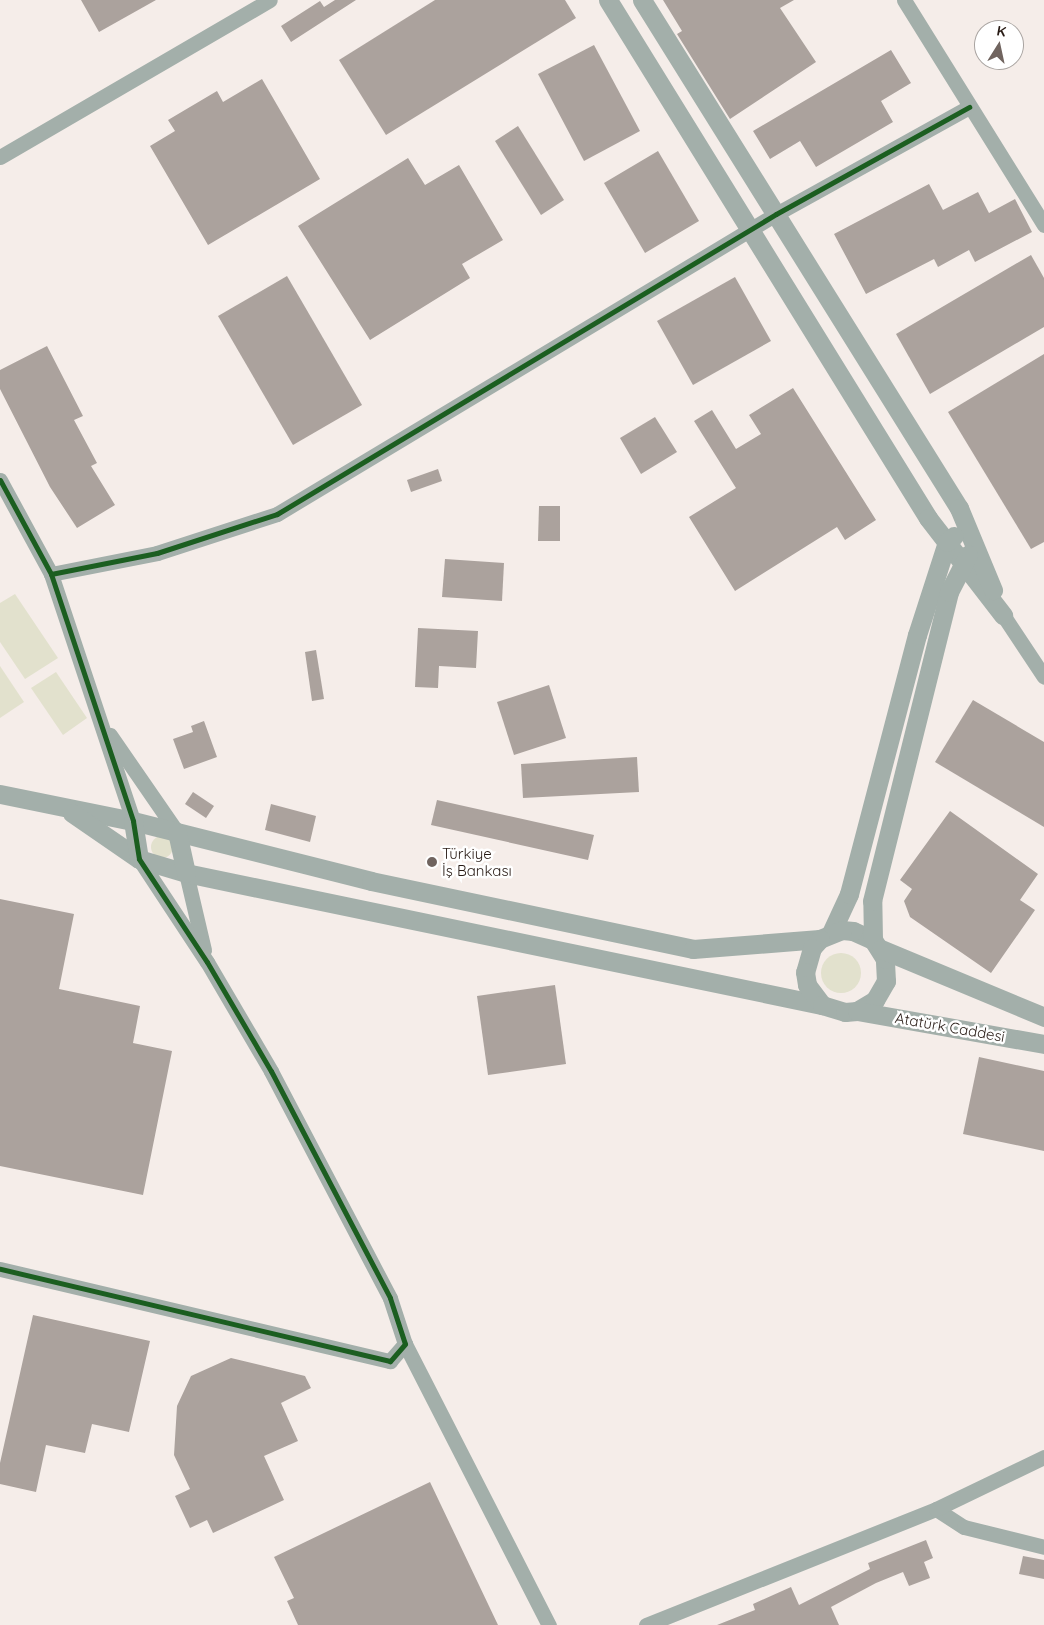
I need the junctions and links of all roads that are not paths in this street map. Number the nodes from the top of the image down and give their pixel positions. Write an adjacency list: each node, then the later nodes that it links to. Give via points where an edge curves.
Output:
1 (270, 0): 6 (street)
2 (608, 0): 9 (street)
3 (642, 0): 7 (street)
4 (904, 0): 5 (street)
5 (970, 107): 7 (street); 8 (street)
6 (0, 157)
7 (776, 214): 9 (street); 11 (street)
8 (1044, 225)
9 (751, 231): 12 (street, via 928,518); 15 (street, via 277,514 157,552)
10 (0, 480): 15 (street)
11 (965, 524): 12 (street); 13 (street)
12 (947, 542): 14 (street); 25 (street, via 917,635 849,894)
13 (974, 544): 14 (street); 16 (street)
14 (964, 564): 16 (street); 26 (street, via 949,592 872,900)
15 (51, 574): 18 (street)
16 (1003, 614): 17 (street)
17 (1044, 676)
18 (101, 722): 21 (street); 22 (street)
19 (0, 794): 20 (street)
20 (67, 809): 21 (street); 23 (street)
21 (133, 821): 22 (street); 23 (street)
22 (177, 832): 24 (street); 25 (street, via 370,881 692,949)
23 (139, 859): 24 (street); 27 (street)
24 (186, 874): 27 (street); 28 (street)
25 (826, 936): 26 (street, via 853,931); 28 (street, via 806,960 805,972 807,985)
26 (877, 944): 29 (street, via 887,970 882,991 871,1003); 30 (street)
27 (207, 962): 33 (street, via 271,1071 390,1298)
28 (822, 1005): 29 (street, via 833,1010)
29 (856, 1011): 31 (street, Atatürk Caddesi)
30 (1044, 1017)
31 (1044, 1044)
32 (0, 1269): 33 (street, via 390,1360)
33 (406, 1344): 37 (street)
34 (1044, 1456): 35 (street)
35 (936, 1509): 36 (street, via 964,1527); 38 (street)
36 (1044, 1547)
37 (549, 1625)
38 (646, 1625)

